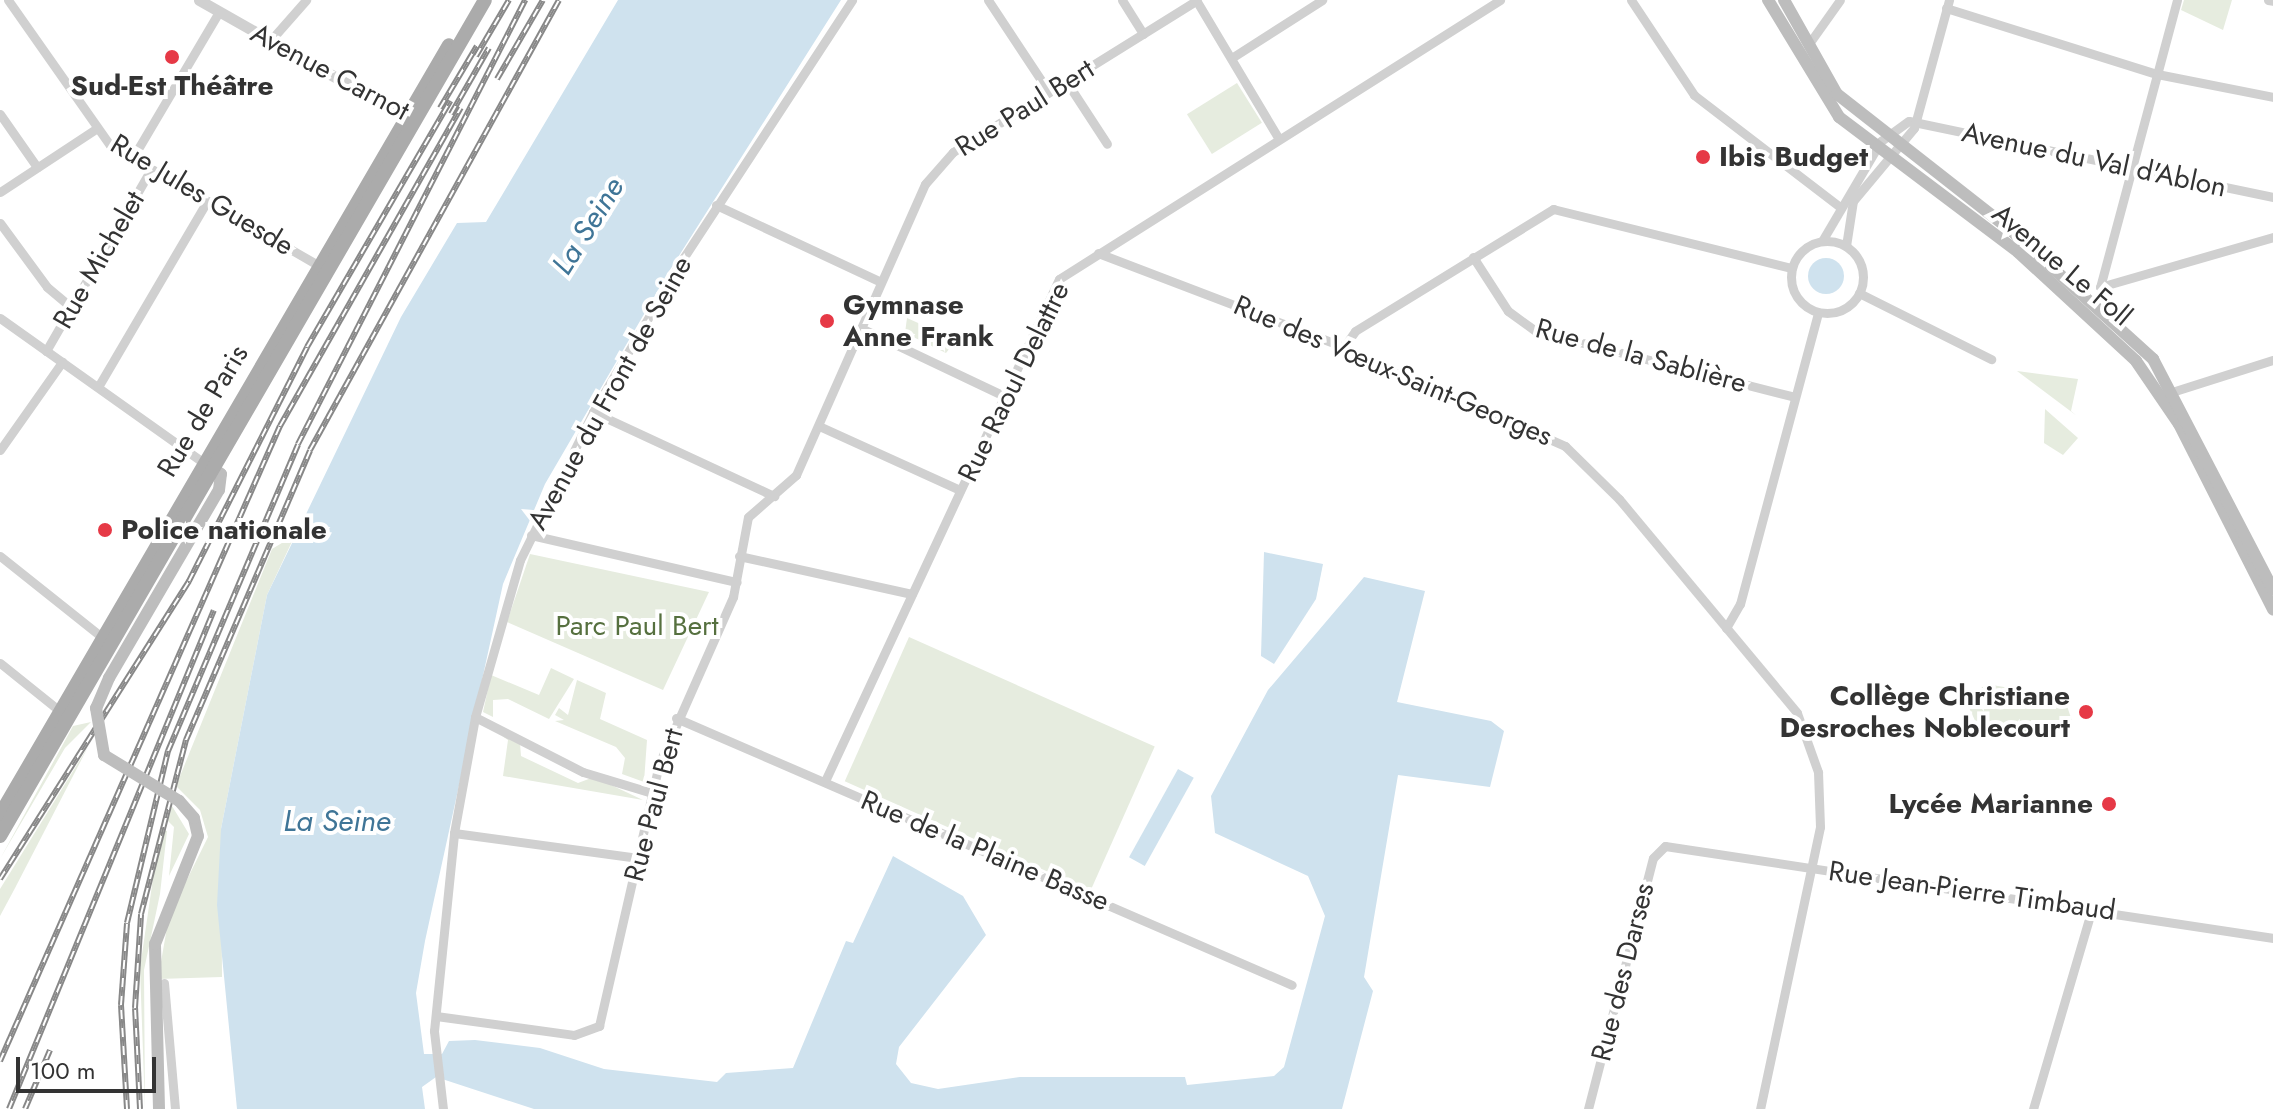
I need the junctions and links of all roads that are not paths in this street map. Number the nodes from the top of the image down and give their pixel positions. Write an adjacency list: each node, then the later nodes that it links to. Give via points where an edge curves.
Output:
1 (8, 0): 30 (street, Rue Jules Guesde)
2 (199, 0): 18 (street, Avenue Carnot)
3 (306, 0): 20 (street)
4 (475, 0): 28 (main road)
5 (485, 0): 28 (main road)
6 (852, 0): 41 (street, Avenue du Front de Seine)
7 (988, 0): 25 (street)
8 (1122, 0): 19 (street)
9 (1197, 0): 19 (street, Rue Paul Bert); 22 (street)
10 (1322, 0): 22 (street)
11 (1500, 0): 31 (street, Rue Raoul Delattre)
12 (1631, 0): 42 (street, via 1694,95)
13 (1768, 0): 33 (main road, Avenue Le Foll, via 1830,107)
14 (1784, 0): 21 (main road, Avenue Le Foll)
15 (1840, 0): 21 (street)
16 (2177, 0): 23 (street)
17 (1948, 4): 23 (street); 29 (street)
18 (219, 12): 20 (street, Avenue Carnot); 34 (street)
19 (1143, 34): 24 (street, Rue Paul Bert)
20 (270, 41): 28 (street, Avenue Carnot)
21 (1808, 45): 33 (main road, Avenue Le Foll, via 1837,94)
22 (1233, 57): 31 (street)
23 (2157, 74): 26 (street); 36 (street)
24 (1066, 81): 25 (street, Rue Paul Bert); 32 (street)
25 (1049, 92): 51 (street, Rue Paul Bert, via 941,163)
26 (2273, 97)
27 (0, 114): 35 (street)
28 (413, 120): 49 (main road, Rue de Paris); 69 (main road, Rue de Paris)
29 (1916, 123): 33 (street); 33 (street); 36 (street, Avenue du Val d'Ablon)
30 (97, 128): 34 (street, Rue Jules Guesde); 35 (street)
31 (1279, 139): 47 (street, Rue Raoul Delattre)
32 (1107, 144)
33 (1887, 147): 42 (street); 46 (street, via 1851,204); 63 (main road, Avenue Le Foll, via 2076,286 2141,346); 78 (main road, Avenue Le Foll, via 2018,252 2136,361 2179,424)
34 (132, 159): 37 (street, Rue Jules Guesde)
35 (37, 167): 38 (street)
36 (2131, 167): 39 (street, Avenue du Val d'Ablon); 44 (street, via 2100,287 2105,292)
37 (151, 169): 40 (street, Rue Jules Guesde); 53 (street, Rue Michelet)
38 (0, 192)
39 (2273, 197)
40 (207, 201): 49 (street, Rue Jules Guesde); 62 (street)
41 (716, 205): 51 (street); 66 (street, Avenue du Front de Seine)
42 (1840, 207): 45 (street)
43 (0, 223): 53 (street, via 47,287)
44 (2273, 237)
45 (1822, 241): 46 (street); 50 (street, via 1803,249)
46 (1846, 246): 52 (street, via 1862,268)
47 (1098, 253): 57 (street, Rue des Vœux-Saint-Georges); 64 (street, Rue Raoul Delattre, via 1055,285)
48 (1473, 257): 50 (street, via 1560,209); 57 (street, via 1355,331); 65 (street, Rue de la Sablière, via 1508,311 1536,331)
49 (320, 266): 69 (main road, Rue de Paris)
50 (1792, 268): 54 (street, via 1797,298)
51 (879, 281): 56 (street, Rue Paul Bert)
52 (1859, 293): 54 (street, via 1844,309); 59 (street)
53 (72, 308): 58 (street, Rue Michelet)
54 (1818, 312): 65 (street)
55 (1, 320): 58 (street)
56 (863, 329): 64 (street); 67 (street, Rue Paul Bert)
57 (1344, 347): 79 (street, Rue des Vœux-Saint-Georges, via 1565,446)
58 (46, 351): 61 (street)
59 (1991, 359)
60 (2273, 360): 63 (street)
61 (62, 362): 62 (street); 68 (street)
62 (98, 387): 69 (street)
63 (2175, 391): 76 (main road, Avenue Le Foll)
64 (1004, 396): 70 (street, Rue Raoul Delattre)
65 (1794, 397): 79 (street, via 1740,604)
66 (593, 412): 71 (street); 72 (street, Avenue du Front de Seine)
67 (819, 426): 70 (street); 71 (street, Rue Paul Bert, via 796,475)
68 (0, 450)
69 (209, 467): 80 (main road, Rue de Paris); 89 (main road, Rue de Paris); 99 (main road, bridge, via 219,490 96,708 104,755 179,801 194,818 197,841 161,915)
70 (960, 490): 77 (street, Rue Raoul Delattre)
71 (774, 496): 74 (street, Rue Paul Bert, via 748,517)
72 (531, 535): 75 (street); 83 (street, Avenue du Front de Seine)
73 (0, 556): 80 (street)
74 (739, 556): 75 (street, Rue Paul Bert); 77 (street)
75 (737, 582): 84 (street, Rue Paul Bert)
76 (2273, 590)
77 (912, 594): 85 (street, Rue Raoul Delattre)
78 (2273, 609)
79 (1726, 628): 92 (street, Rue des Vœux-Saint-Georges, via 1807,732 1821,812)
80 (102, 637): 82 (main road, Rue de Paris)
81 (0, 663): 82 (street)
82 (60, 711): 87 (main road, Rue de Paris)
83 (475, 717): 86 (street, via 583,772); 88 (street, Avenue du Front de Seine)
84 (676, 718): 85 (street, Rue de la Plaine Basse); 86 (street, Rue Paul Bert)
85 (825, 781): 96 (street, Rue de la Plaine Basse)
86 (652, 793): 91 (street, Rue Paul Bert)
87 (0, 813)
88 (454, 833): 91 (street); 97 (street, Avenue du Front de Seine)
89 (0, 836)
90 (1670, 845): 92 (street, Rue Jean-Pierre Timbaud); 104 (street, Rue des Darses, via 1653,858)
91 (638, 858): 97 (street, Rue Paul Bert, via 599,1026 574,1035)
92 (1809, 867): 93 (street, Rue Jean-Pierre Timbaud); 105 (street, Rue des Vœux-Saint-Georges)
93 (2092, 909): 94 (street, Rue Jean-Pierre Timbaud); 106 (street)
94 (2273, 938)
95 (164, 983): 98 (street)
96 (1292, 985)
97 (436, 1016): 100 (street, Avenue du Front de Seine)
98 (170, 1050): 99 (street); 103 (street)
99 (151, 1053): 101 (main road); 102 (main road)
100 (445, 1108)
101 (153, 1109)
102 (159, 1109)
103 (175, 1109)
104 (1588, 1109)
105 (1760, 1109)
106 (2033, 1109)

